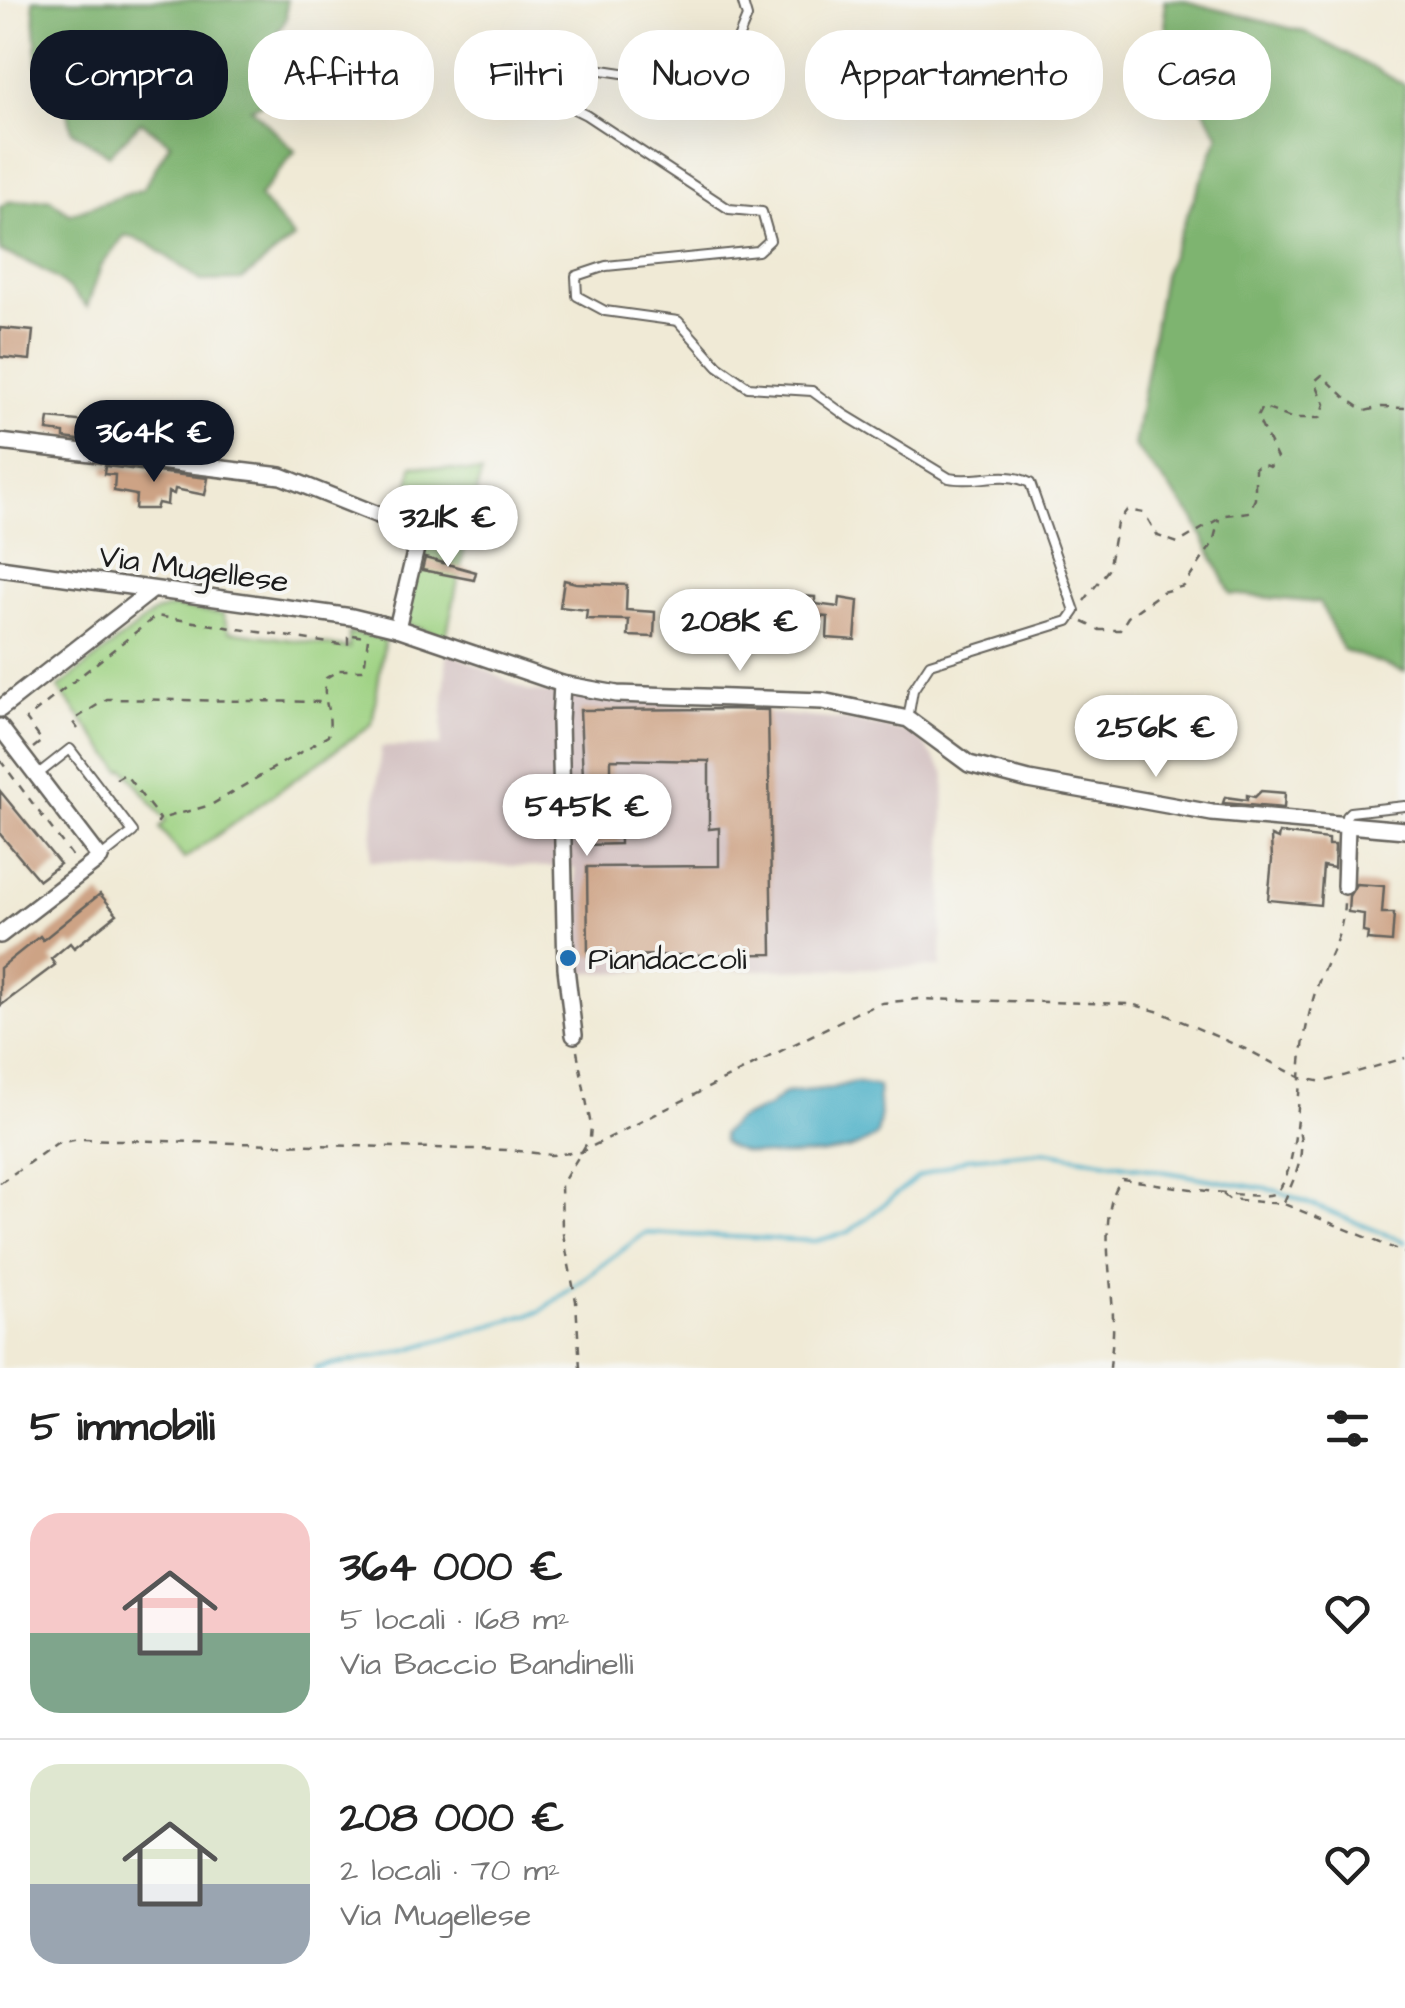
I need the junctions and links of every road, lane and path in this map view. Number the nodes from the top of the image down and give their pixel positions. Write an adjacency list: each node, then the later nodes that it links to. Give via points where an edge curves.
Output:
1 (742, 0): 7 (lane, via 747,17 738,41 702,66 674,74 562,64 544,75 550,97 729,209 762,212 770,240 758,250 606,266 576,276 577,296 605,311 678,321 718,366 748,387 812,391 950,478 1025,480)
2 (1405, 408): 4 (path, via 1366,411 1322,374 1314,380 1326,404 1320,418 1292,418 1262,407 1257,416 1276,461 1256,468 1249,512)
3 (0, 442): 8 (street, via 281,476 408,527 417,544)
4 (1219, 518): 7 (path, via 1214,543 1188,582 1162,592 1120,630 1100,630); 7 (path, via 1178,542 1158,536 1138,510 1124,512 1108,570)
5 (0, 568): 6 (street, Via Mugellese)
6 (152, 590): 8 (street, Via Mugellese); 11 (street)
7 (1074, 612): 12 (lane, via 1068,622 930,664 914,690)
8 (397, 628): 9 (street, Via Mugellese)
9 (562, 684): 12 (street, Via Mugellese, via 617,694 822,701); 28 (street, via 566,968)
10 (325, 702): 14 (path, via 107,699 72,721); 15 (path, via 326,678 339,670 364,670 368,638 348,634 348,646 156,616 26,720 42,741); 20 (path, via 332,719 328,736 315,746 212,804)
11 (0, 709)
12 (908, 718): 21 (street, via 969,764 1029,780 1212,813)
13 (0, 727): 17 (street)
14 (78, 729)
15 (32, 749)
16 (0, 760): 25 (path)
17 (36, 774): 24 (street); 24 (lane, via 70,749 134,832)
18 (116, 779): 20 (path, via 125,774)
19 (1405, 806): 21 (lane, via 1350,812)
20 (160, 819): 22 (path)
21 (1346, 826): 23 (street); 26 (street)
22 (154, 828)
23 (1405, 830)
24 (100, 858): 27 (street)
25 (76, 861)
26 (1345, 886): 30 (path, via 1341,937 1314,993)
27 (0, 935)
28 (574, 1035): 32 (path, via 591,1126)
29 (1405, 1058): 30 (path, via 1322,1082)
30 (1301, 1078): 31 (path); 32 (path, via 1132,1004 918,999 856,1013)
31 (1296, 1123): 34 (path, via 1278,1192); 35 (path, via 1302,1138 1298,1172)
32 (581, 1152): 33 (path, via 80,1139 56,1143); 37 (path, via 561,1184)
33 (0, 1183)
34 (1222, 1192): 35 (path, via 1229,1200); 38 (path, via 1122,1179 1113,1190)
35 (1284, 1203): 36 (path)
36 (1405, 1253)
37 (580, 1368)
38 (1110, 1368)

